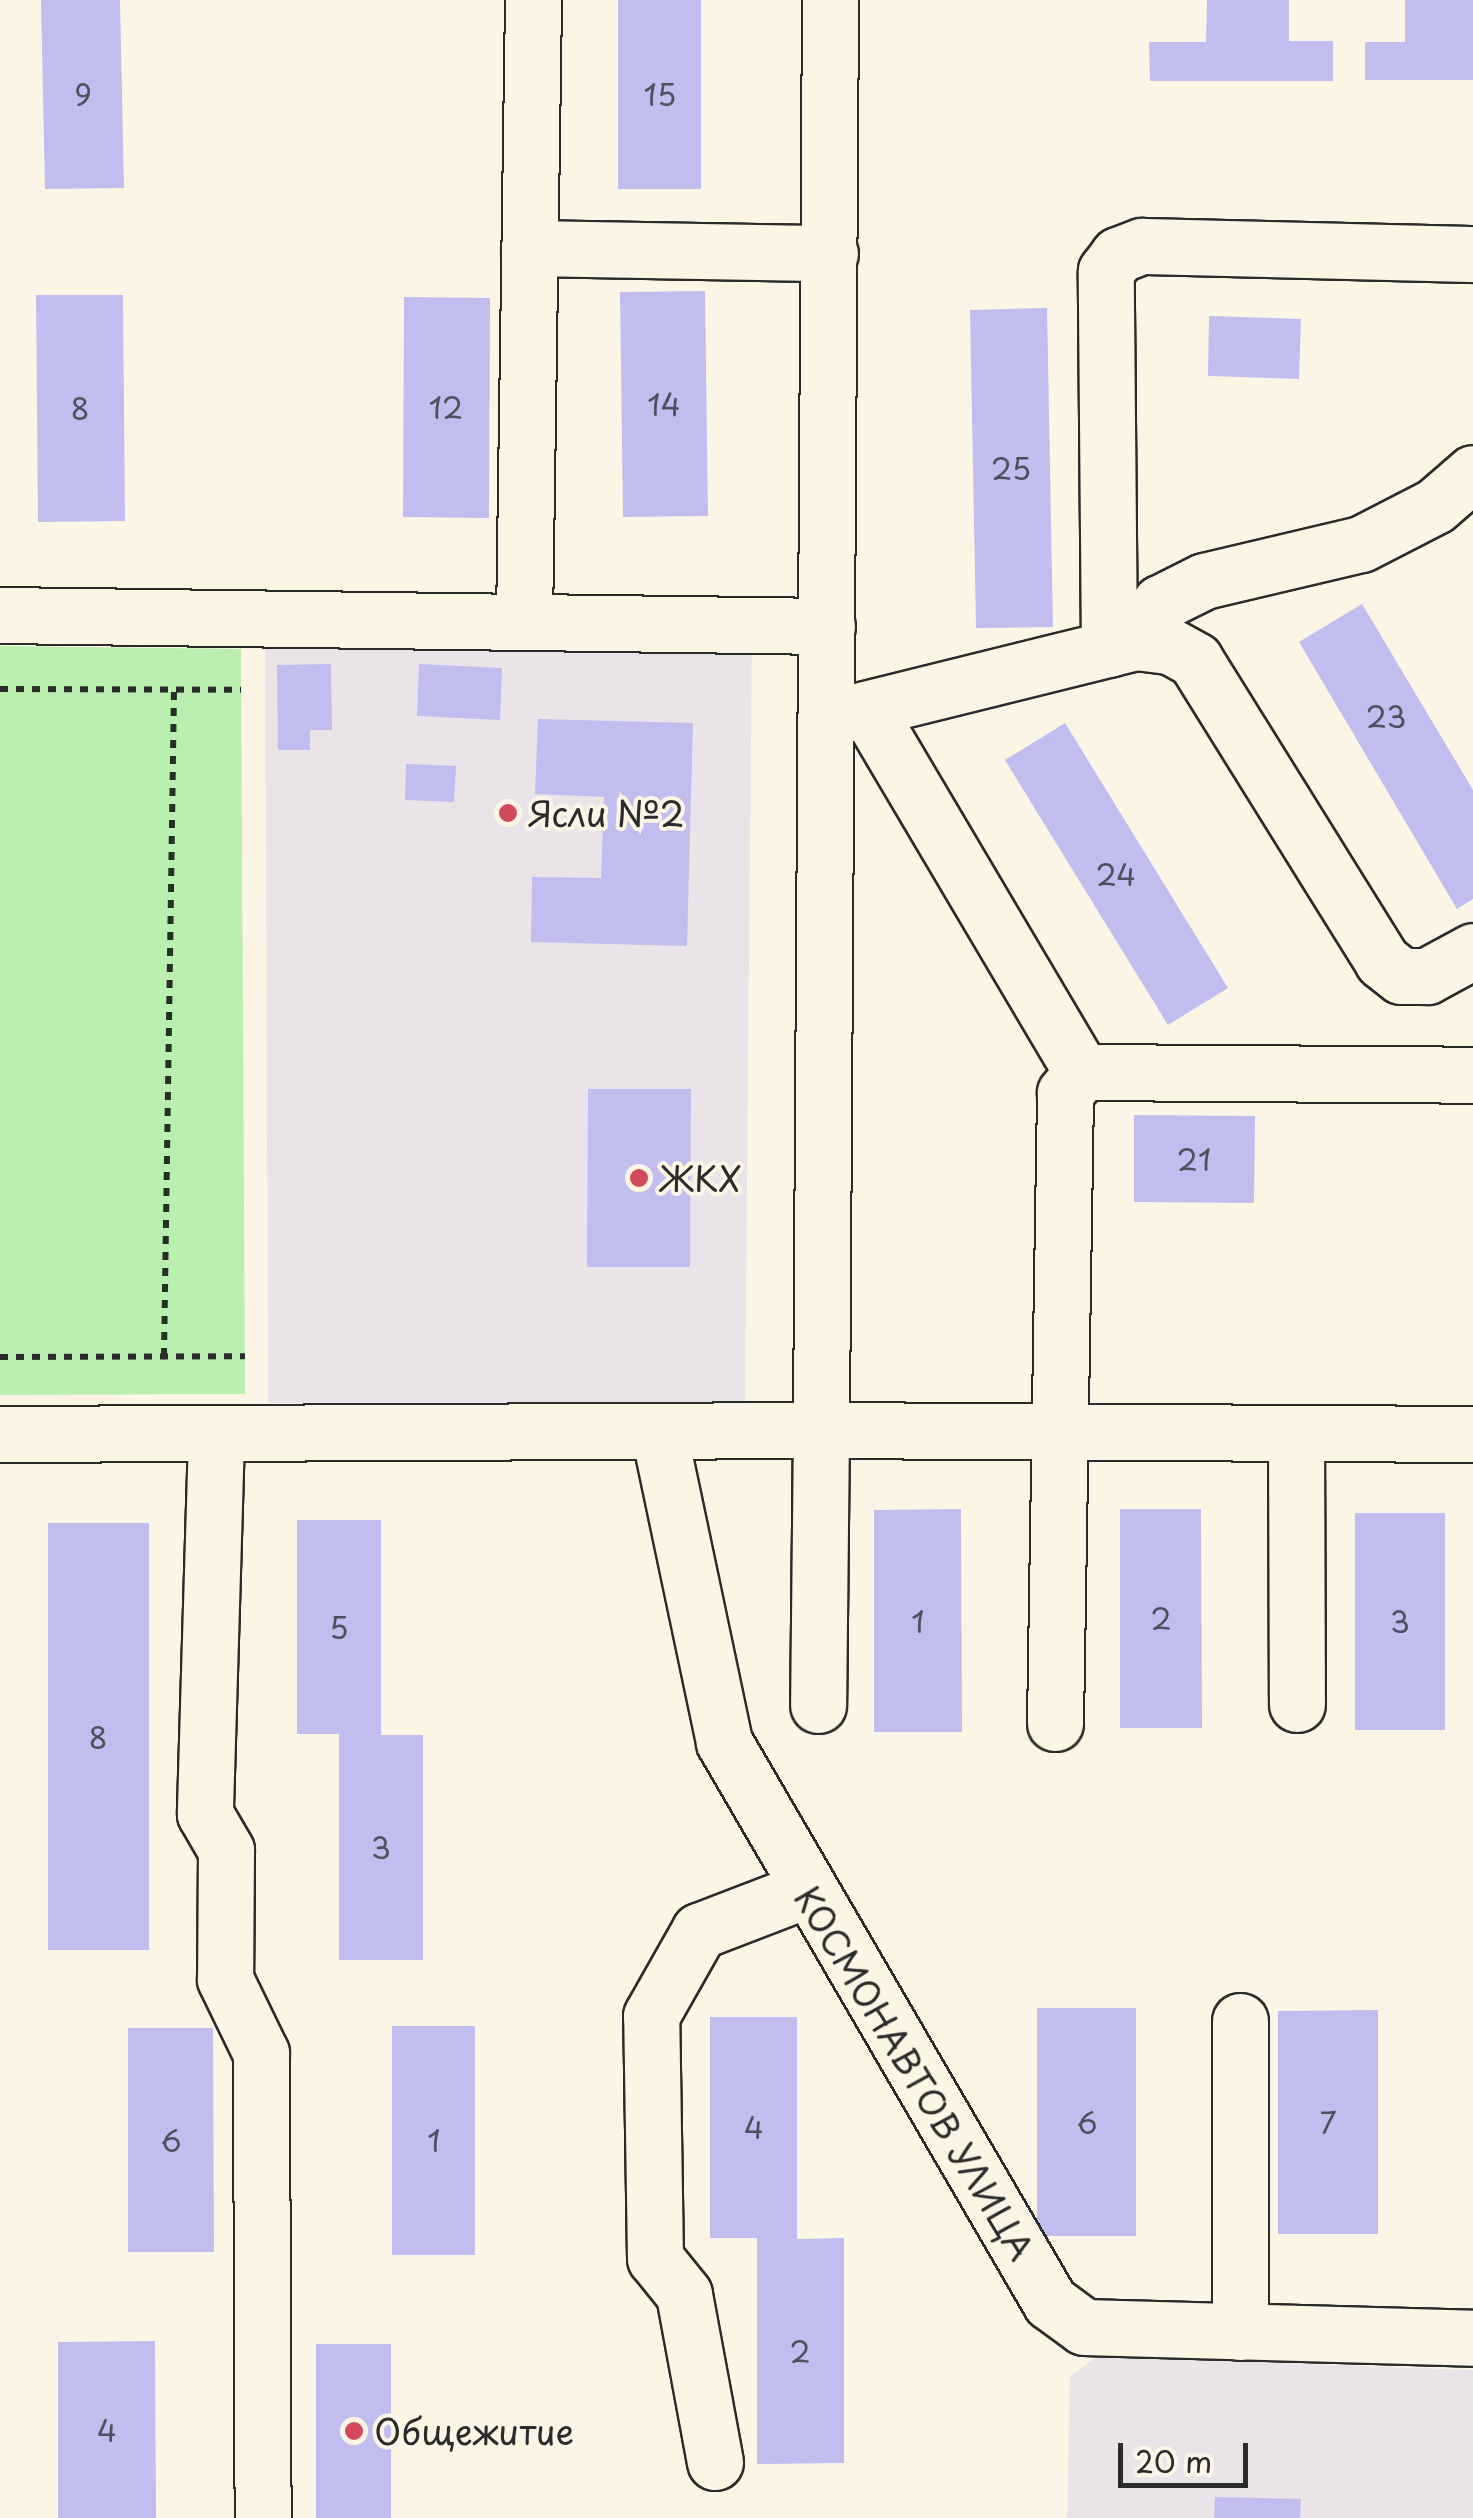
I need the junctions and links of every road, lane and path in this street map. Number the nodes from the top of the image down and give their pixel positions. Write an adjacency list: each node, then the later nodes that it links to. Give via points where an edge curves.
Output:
1 (533, 0): 3 (street)
2 (830, 0): 4 (street)
3 (529, 248): 4 (street); 8 (street)
4 (830, 253): 9 (street)
5 (1473, 254): 10 (street, via 1142,246 1118,255 1106,271)
6 (1472, 475): 10 (street, via 1435,506 1361,544 1204,581 1160,603)
7 (0, 615): 8 (street)
8 (524, 622): 9 (street)
9 (827, 626): 14 (street)
10 (1122, 645): 14 (street); 15 (street, via 1170,646 1195,660 1382,961 1400,976 1427,976)
11 (0, 689): 12 (path)
12 (174, 689): 13 (path); 18 (path)
13 (240, 690)
14 (846, 714): 16 (street); 21 (street)
15 (1473, 951)
16 (1082, 1072): 17 (street); 26 (street, via 1065,1093)
17 (1473, 1074)
18 (164, 1356): 19 (path); 20 (path)
19 (244, 1356)
20 (0, 1357)
21 (822, 1430): 22 (street); 26 (street); 29 (street)
22 (659, 1433): 27 (street); 31 (street, КОСМОНАВТОВ УЛИЦА, via 724,1742)
23 (1296, 1433): 25 (street); 26 (street); 28 (street)
24 (0, 1434): 27 (street)
25 (1473, 1434)
26 (1054, 1435): 30 (street)
27 (216, 1437): 36 (street, via 205,1814 226,1850 225,1979 262,2053)
28 (1298, 1704)
29 (818, 1705)
30 (1055, 1723)
31 (806, 1890): 33 (street, КОСМОНАВТОВ УЛИЦА, via 1050,2302 1084,2327); 35 (street, via 699,1931 651,2016 655,2258 684,2294)
32 (1240, 2021): 33 (street)
33 (1240, 2332): 34 (street, КОСМОНАВТОВ УЛИЦА)
34 (1473, 2338)
35 (715, 2462)
36 (263, 2518)

